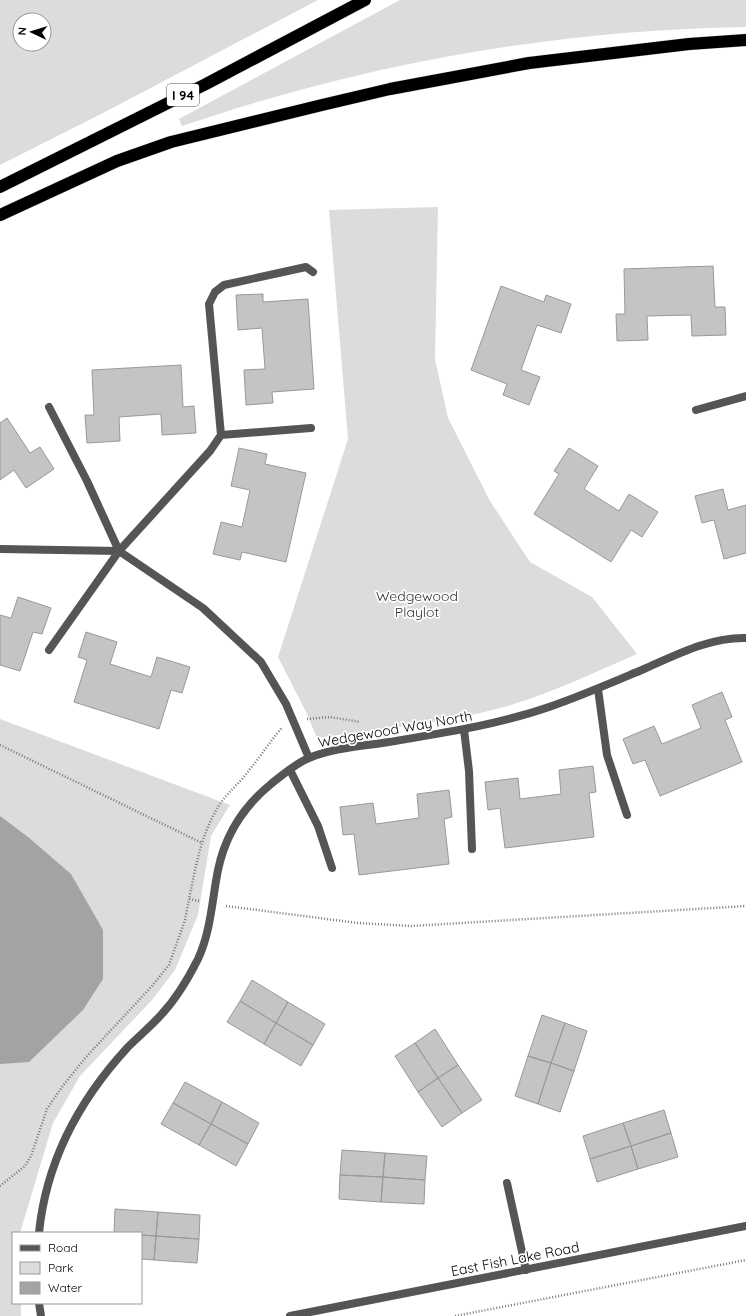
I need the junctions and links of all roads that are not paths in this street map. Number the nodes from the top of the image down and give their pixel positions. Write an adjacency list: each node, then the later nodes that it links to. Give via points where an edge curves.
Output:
1 (365, 0): 3 (highway, I 94, via 206,84)
2 (746, 40): 4 (highway, via 689,44 529,63 330,103 171,142 117,161)
3 (0, 187)
4 (0, 215)
5 (313, 272): 10 (street, via 306,267 224,285 215,292 209,304)
6 (746, 396): 8 (street)
7 (49, 407): 12 (street, via 87,481)
8 (696, 410)
9 (311, 428): 10 (street)
10 (220, 435): 12 (street, via 210,451)
11 (0, 549): 12 (street)
12 (118, 550): 14 (street); 17 (street, via 203,608 261,662 286,704)
13 (746, 638): 15 (street, Wedgewood Way North, via 702,644)
14 (49, 650)
15 (598, 689): 16 (street, Wedgewood Way North, via 512,719); 19 (street, via 607,755)
16 (464, 730): 17 (street, Wedgewood Way North); 20 (street, via 469,771)
17 (309, 758): 18 (street, Wedgewood Way North)
18 (290, 770): 21 (street, via 318,826); 24 (street, Wedgewood Way North, via 243,812 229,836 219,867 206,934 199,957 185,982 164,1012 129,1046 84,1103 54,1167 45,1195)
19 (627, 815)
20 (472, 849)
21 (332, 868)
22 (507, 1183): 25 (street)
23 (746, 1226): 25 (street, East Fish Lake Road)
24 (39, 1232)
25 (526, 1270): 28 (street, East Fish Lake Road)
26 (39, 1304): 27 (street)
27 (41, 1316)
28 (290, 1316)

